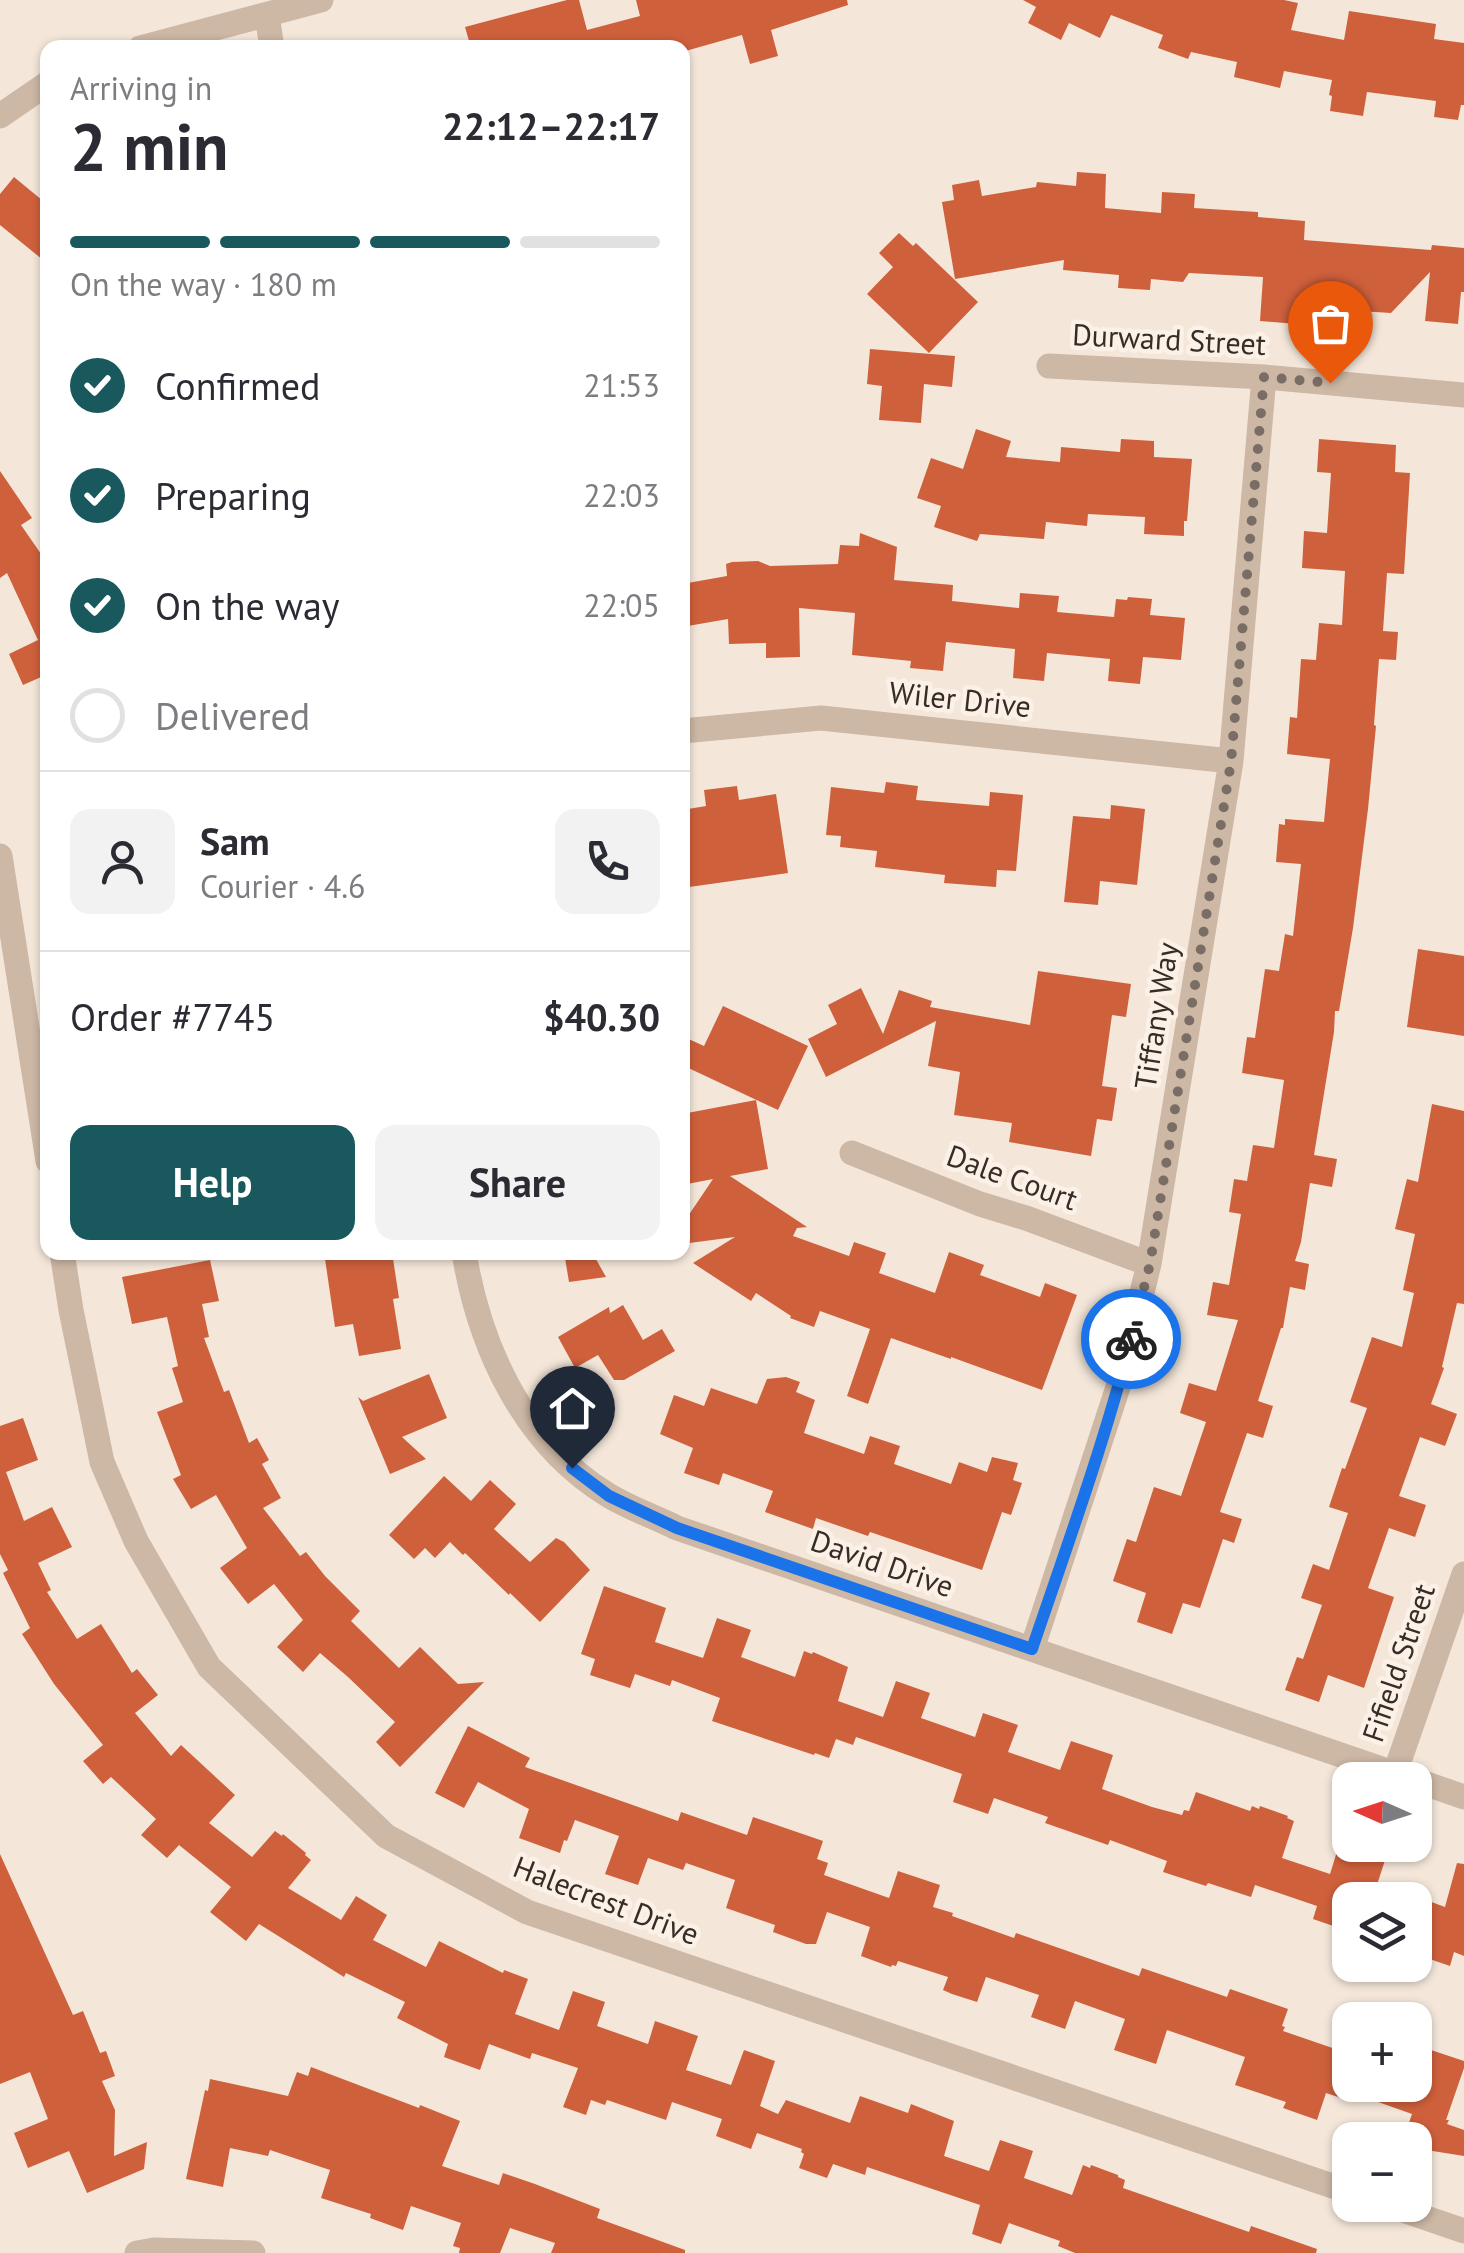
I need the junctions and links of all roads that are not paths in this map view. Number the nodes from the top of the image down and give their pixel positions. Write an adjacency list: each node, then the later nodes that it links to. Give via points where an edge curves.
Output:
1 (322, 0): 2 (street)
2 (267, 16): 3 (street); 4 (street)
3 (172, 40)
4 (271, 40)
5 (40, 88): 6 (street)
6 (0, 116)
7 (1049, 366): 8 (street, Durward Street)
8 (1264, 377): 9 (street, Durward Street); 11 (street, Tiffany Way)
9 (1464, 395)
10 (690, 730): 11 (street, Wiler Drive, via 821,718)
11 (1231, 762): 17 (street, Tiffany Way)
12 (0, 856): 13 (street)
13 (40, 1110)
14 (852, 1153): 17 (street, Dale Court)
15 (63, 1260): 24 (street, Halecrest Drive, via 102,1462 142,1552 209,1667 386,1836 527,1912)
16 (465, 1260): 19 (street, David Drive, via 494,1361 538,1435 609,1496 677,1528)
17 (1150, 1264): 19 (street, Tiffany Way, via 1121,1378)
18 (1464, 1574): 21 (street, Fifield Street)
19 (1032, 1649): 20 (street, David Drive)
20 (1361, 1762)
21 (1412, 1762)
22 (1432, 1787): 23 (street, David Drive)
23 (1464, 1798)
24 (1332, 2186)
25 (1432, 2220): 26 (street)
26 (1464, 2231)
27 (137, 2253): 28 (street)
28 (254, 2253)

